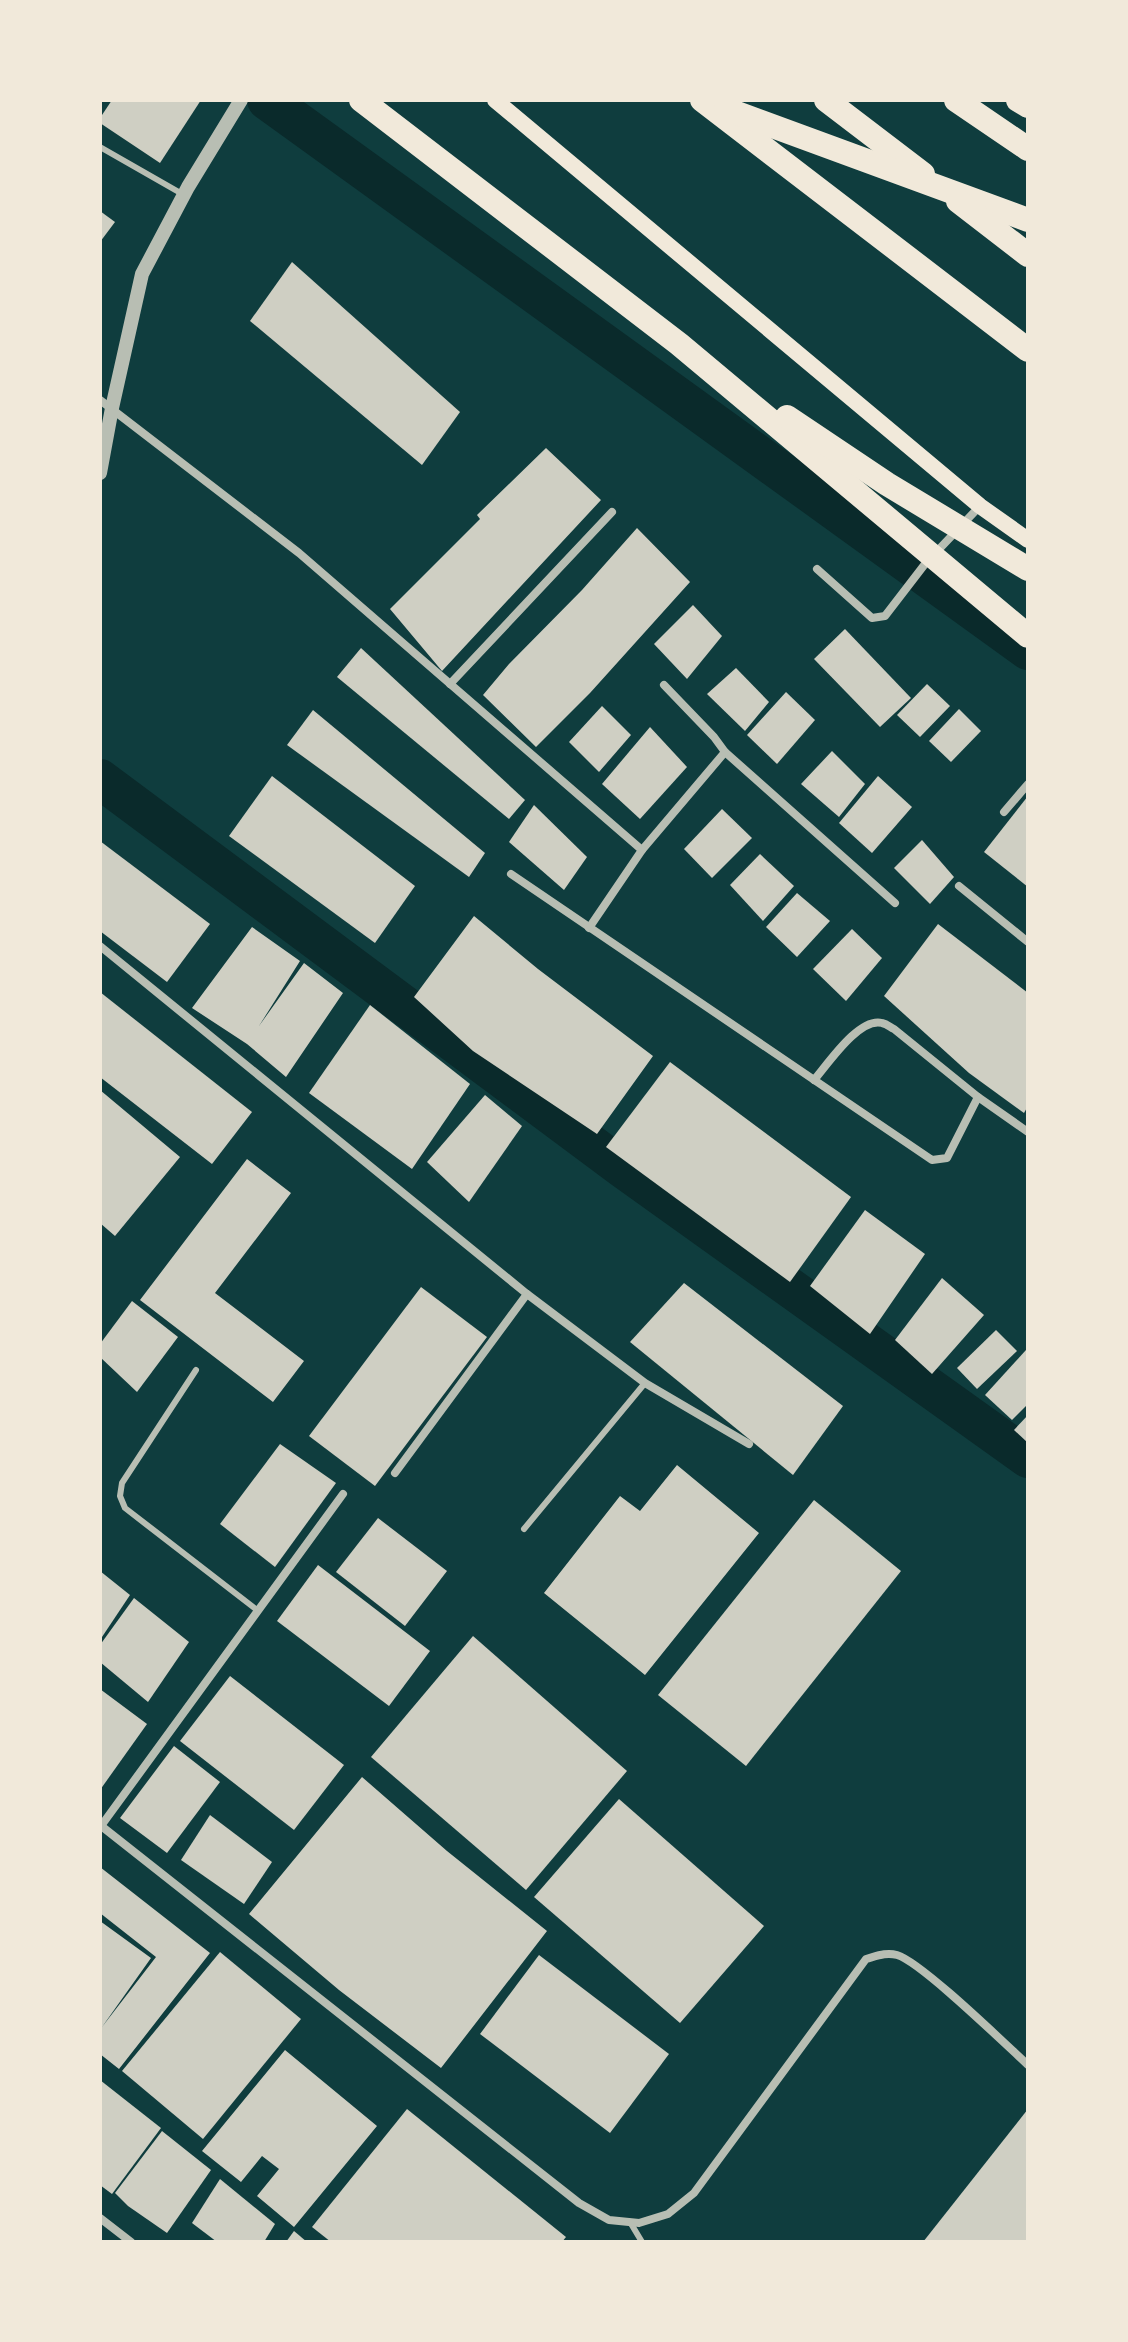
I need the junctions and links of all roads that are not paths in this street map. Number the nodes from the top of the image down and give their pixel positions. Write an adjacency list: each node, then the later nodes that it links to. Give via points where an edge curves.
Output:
1 (241, 100): 11 (street)
2 (361, 100): 14 (highway)
3 (495, 100): 18 (main road)
4 (702, 100): 12 (highway); 15 (highway)
5 (826, 100): 13 (highway)
6 (956, 100): 10 (highway)
7 (1018, 100): 8 (highway)
8 (1028, 106)
9 (100, 147): 11 (lane)
10 (1028, 149)
11 (184, 195): 16 (street, via 142,274)
12 (1028, 220)
13 (1028, 255)
14 (679, 344): 22 (highway, via 887,484); 23 (highway)
15 (1028, 350)
16 (106, 404): 17 (street); 24 (street, via 299,553)
17 (100, 472)
18 (980, 506): 20 (main road); 21 (street, via 885,616 872,618)
19 (612, 512): 24 (street)
20 (1028, 540)
21 (817, 569)
22 (1028, 569)
23 (1028, 636)
24 (450, 684): 29 (street)
25 (664, 685): 26 (street)
26 (725, 752): 29 (street); 32 (street)
27 (1028, 784): 28 (street)
28 (1004, 812)
29 (642, 850): 33 (street)
30 (511, 874): 33 (street)
31 (959, 886): 34 (street)
32 (895, 903)
33 (589, 928): 36 (street)
34 (1028, 942)
35 (100, 946): 39 (street)
36 (814, 1080): 37 (street, via 857,1031 881,1023); 37 (street, via 940,1161 947,1158)
37 (978, 1097): 38 (street)
38 (1028, 1132)
39 (527, 1294): 41 (street); 43 (street)
40 (196, 1370): 46 (lane, via 122,1483 120,1496 125,1508)
41 (645, 1383): 42 (street); 45 (lane)
42 (749, 1444)
43 (395, 1473)
44 (343, 1494): 46 (street)
45 (524, 1529)
46 (257, 1610): 47 (street)
47 (100, 1826): 50 (street, via 579,2203 609,2220)
48 (1028, 2065): 50 (street, via 900,1956 886,1953 866,1959 694,2193 668,2214)
49 (100, 2218): 51 (street)
50 (630, 2222): 52 (lane)
51 (131, 2242)
52 (642, 2242)

